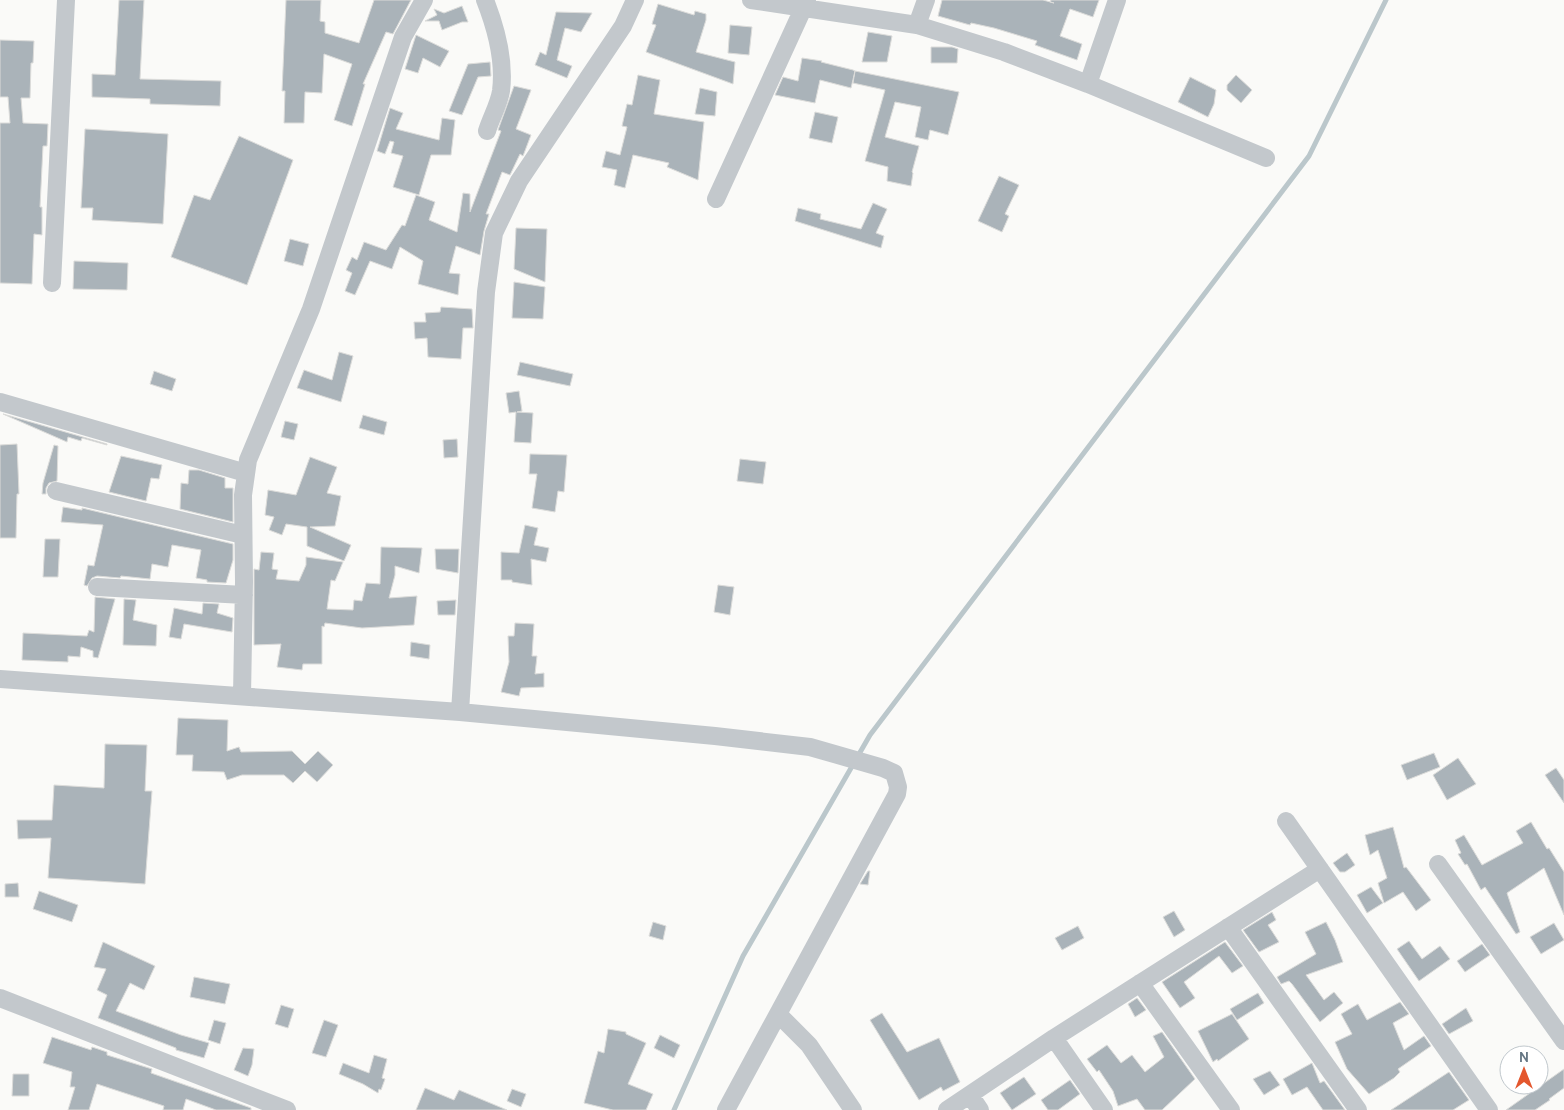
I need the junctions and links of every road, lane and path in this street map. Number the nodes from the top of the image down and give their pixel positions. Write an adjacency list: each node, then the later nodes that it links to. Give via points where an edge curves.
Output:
1 (66, 0): 14 (street)
2 (424, 0): 16 (street, via 404,37 311,309 248,460)
3 (485, 0): 11 (street, via 496,28 501,63 501,92)
4 (635, 0): 23 (street, via 623,26 519,181 494,233 486,292)
5 (751, 0): 8 (street)
6 (926, 0): 9 (street)
7 (1117, 0): 10 (street)
8 (805, 4): 9 (street); 13 (street)
9 (917, 25): 10 (street, via 1004,52)
10 (1088, 84): 12 (street)
11 (487, 131)
12 (1266, 158)
13 (716, 199)
14 (52, 283)
15 (0, 402): 16 (street)
16 (246, 473): 18 (street)
17 (56, 491): 18 (street)
18 (244, 535): 20 (street)
19 (97, 587): 20 (street)
20 (244, 595): 22 (street)
21 (0, 679): 22 (street)
22 (242, 696): 23 (street)
23 (460, 712): 30 (street, via 810,748 894,773 897,794)
24 (1286, 821): 26 (street)
25 (1438, 864): 32 (street)
26 (1320, 869): 27 (street); 42 (street)
27 (1228, 927): 28 (street); 41 (street)
28 (1140, 983): 31 (street); 40 (street)
29 (0, 998): 34 (street)
30 (778, 1014): 35 (street); 36 (street, via 809,1046)
31 (1054, 1038): 33 (street); 39 (street)
32 (1564, 1041)
33 (970, 1095): 37 (street); 38 (street)
34 (287, 1110)
35 (726, 1110)
36 (853, 1110)
37 (947, 1110)
38 (980, 1110)
39 (1104, 1110)
40 (1231, 1110)
41 (1358, 1110)
42 (1489, 1110)

